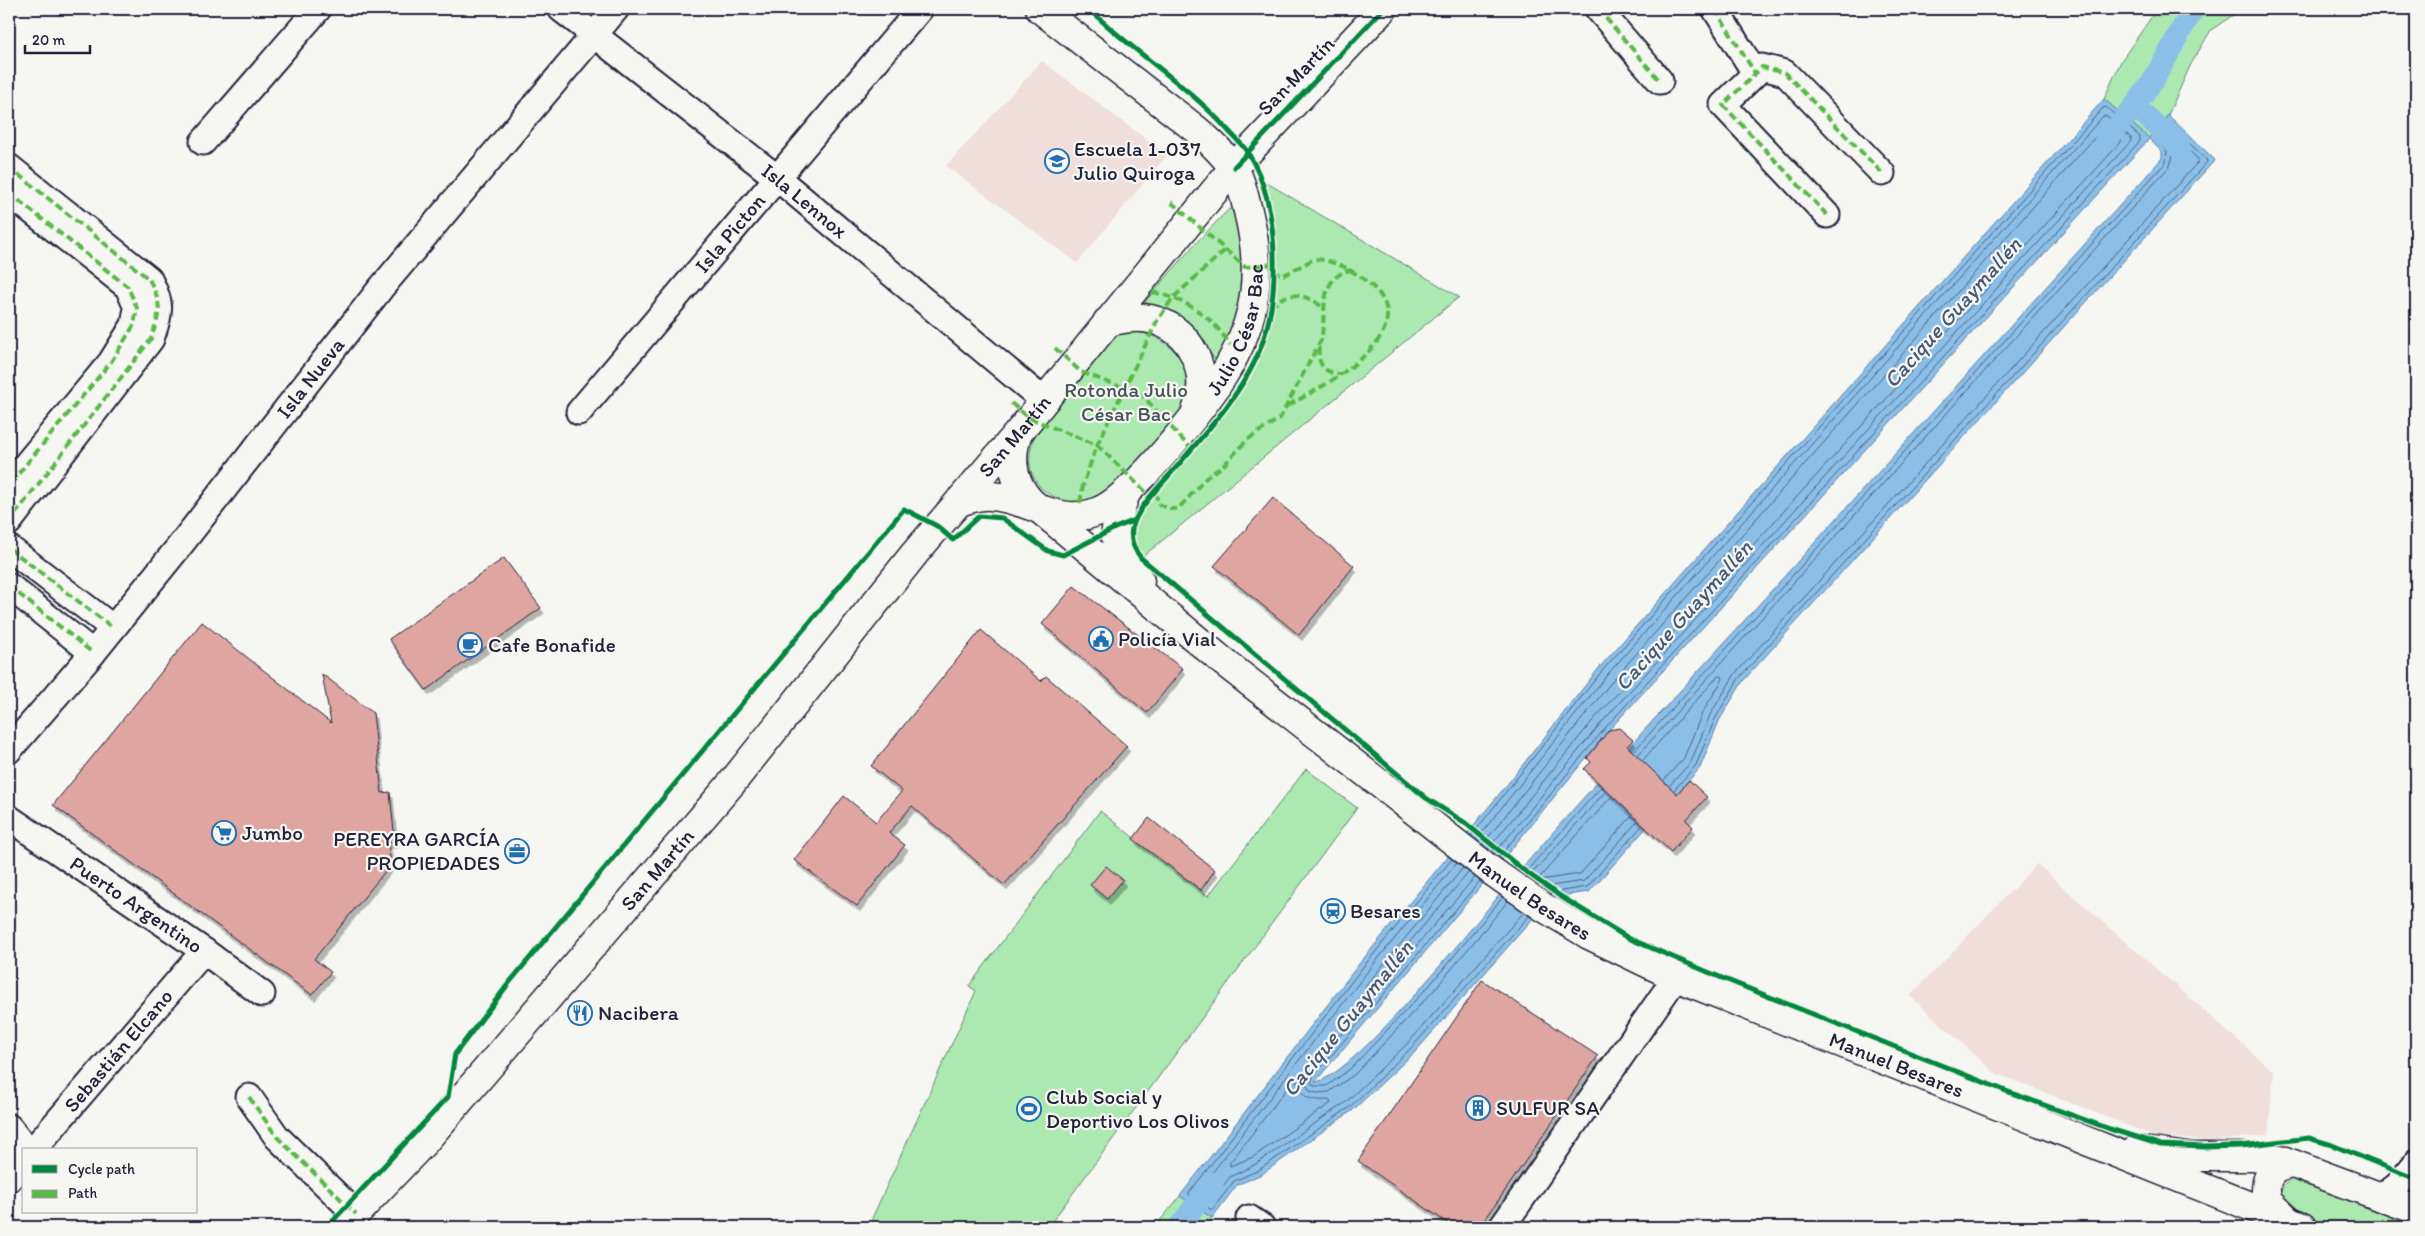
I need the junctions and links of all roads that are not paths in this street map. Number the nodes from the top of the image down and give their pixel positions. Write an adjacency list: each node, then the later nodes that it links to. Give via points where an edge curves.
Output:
1 (318, 9): 12 (street)
2 (562, 9): 9 (street, Isla Lennox)
3 (616, 9): 9 (street, Isla Nueva)
4 (920, 9): 16 (street, Isla Picton)
5 (1040, 9): 14 (main road, via 1200,133)
6 (1384, 9): 14 (main road, San Martín)
7 (1598, 9): 11 (street)
8 (1715, 9): 10 (street)
9 (595, 34): 16 (street, Isla Lennox); 32 (street, Isla Nueva, via 381,288)
10 (1755, 73): 15 (street, via 1762,67 1785,73); 18 (street, via 1723,105)
11 (1660, 82)
12 (204, 142)
13 (9, 167): 28 (street, via 149,279 158,297 159,313 151,339)
14 (1234, 167): 19 (main road, San Martín); 22 (main road, Julio César Bac, via 1252,227 1257,267 1255,298 1233,361)
15 (1882, 173)
16 (776, 177): 20 (street, Isla Lennox); 21 (street, Isla Picton)
17 (9, 193): 24 (street, via 128,287 137,308 134,325 111,362)
18 (1827, 214)
19 (1107, 322): 20 (main road, San Martín); 22 (main road, via 1136,317 1151,319 1164,324 1187,342 1200,368 1202,382 1201,397)
20 (1043, 400): 23 (main road, San Martín)
21 (579, 412)
22 (1189, 424): 25 (main road, Julio César Bac)
23 (1018, 433): 26 (main road, San Martín); 27 (main road, via 1013,452 1015,474 1026,497)
24 (9, 485)
25 (1126, 493): 27 (main road, Julio César Bac, via 1093,514 1070,516); 31 (main road, Julio César Bac, via 1115,528 1117,546)
26 (959, 502): 27 (main road, San Martín, via 992,496); 50 (main road, San Martín, via 914,553 731,784 432,1133)
27 (1042, 512): 31 (main road, Manuel Besares)
28 (9, 522)
29 (9, 548): 32 (street)
30 (9, 586): 33 (street)
31 (1160, 608): 37 (main road, Manuel Besares, via 1225,664 1501,877 1543,907 1613,948)
32 (113, 628): 33 (street, Isla Nueva)
33 (93, 653): 34 (street, Isla Nueva)
34 (9, 750)
35 (9, 818): 36 (street, Puerto Argentino)
36 (204, 951): 38 (street, Puerto Argentino); 43 (street, Sebastián Elcano)
37 (1676, 977): 41 (main road, Manuel Besares); 52 (street)
38 (262, 994)
39 (249, 1097): 50 (street, via 277,1136)
40 (9, 1127): 42 (street)
41 (2098, 1145): 46 (main road, Manuel Besares, via 2189,1157 2254,1158); 51 (main road, Manuel Besares)
42 (26, 1148)
43 (35, 1148)
44 (22, 1163): 47 (street)
45 (2416, 1163): 48 (street, via 2398,1185)
46 (2293, 1164): 48 (main road, Manuel Besares); 51 (main road, via 2276,1168 2265,1188 2267,1201)
47 (9, 1179)
48 (2382, 1197): 49 (main road, Manuel Besares)
49 (2416, 1210)
50 (349, 1220)
51 (2295, 1224)
52 (1502, 1227)

